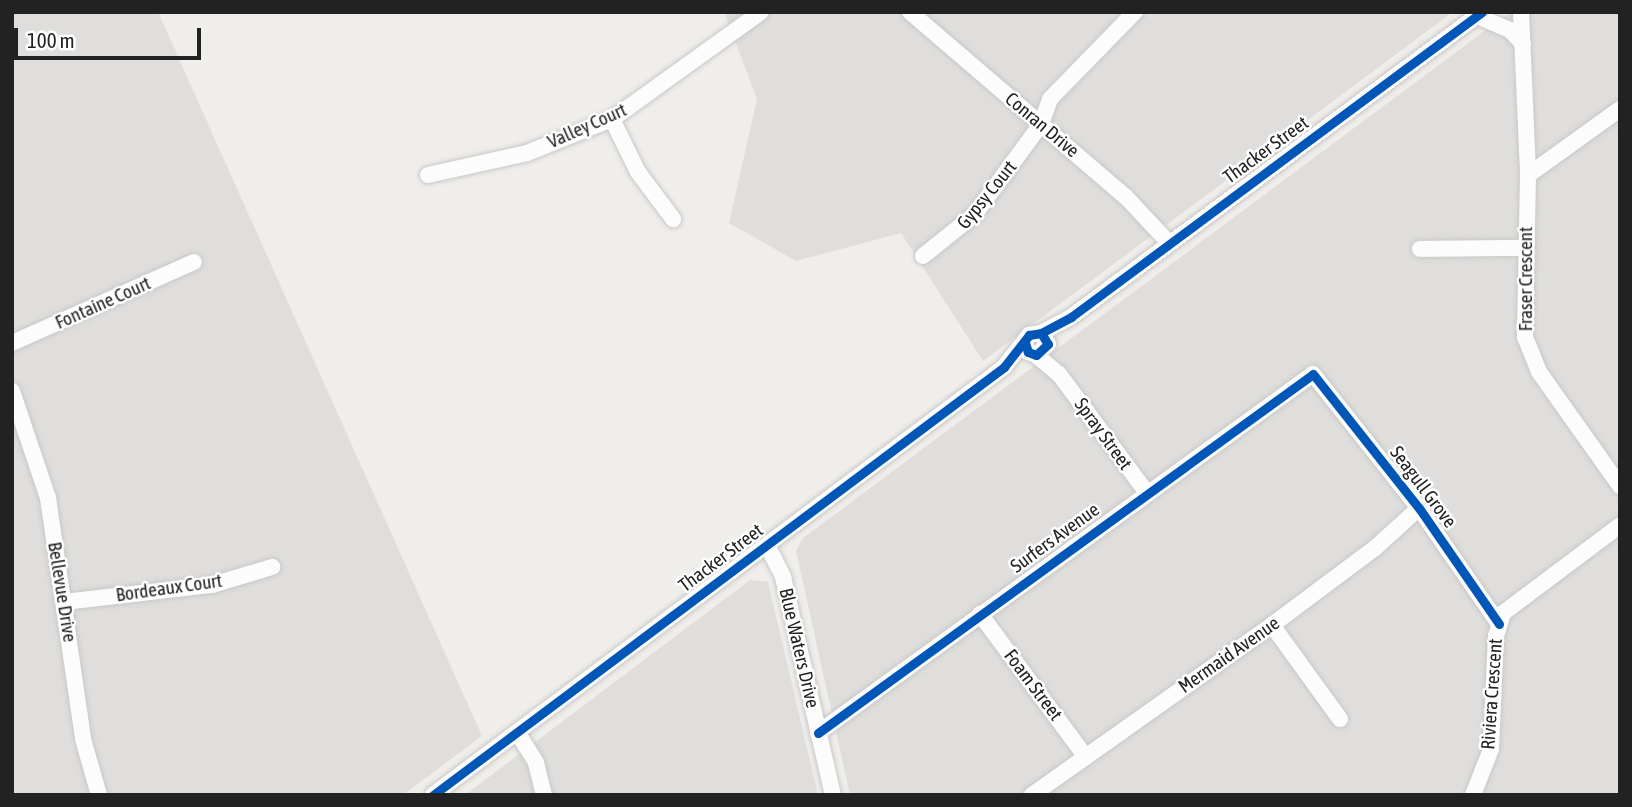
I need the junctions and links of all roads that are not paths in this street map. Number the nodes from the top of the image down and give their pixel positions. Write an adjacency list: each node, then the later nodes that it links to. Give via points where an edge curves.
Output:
1 (761, 12): 8 (street, Valley Court)
2 (910, 12): 9 (street, Conran Drive)
3 (1135, 12): 9 (street, Gypsy Court, via 1050,99)
4 (1521, 12): 6 (street, Fraser Crescent)
5 (1479, 14): 6 (street, via 1510,30); 13 (street, Thacker Street)
6 (1523, 44): 11 (street, Fraser Crescent)
7 (1620, 109): 11 (street)
8 (612, 118): 10 (street, Valley Court, via 527,153); 12 (street, via 638,172)
9 (1041, 124): 13 (street, Conran Drive, via 1126,197); 16 (street, Gypsy Court, via 975,214)
10 (428, 175)
11 (1528, 175): 14 (street, Fraser Crescent)
12 (673, 219)
13 (1169, 243): 19 (street, Thacker Street)
14 (1524, 248): 15 (street); 22 (street, Fraser Crescent, via 1529,352)
15 (1420, 249)
16 (923, 256)
17 (194, 262): 18 (street, Fontaine Court)
18 (12, 343)
19 (1039, 346): 23 (street, Spray Street); 26 (street, Thacker Street, via 1004,367)
20 (1314, 374): 23 (street, Surfers Avenue); 24 (street, Seagull Grove)
21 (12, 391): 28 (street, Bellevue Drive, via 48,498)
22 (1620, 486)
23 (1147, 493): 29 (street, Surfers Avenue)
24 (1419, 508): 30 (street, Seagull Grove); 31 (street, Mermaid Avenue, via 1375,548)
25 (1620, 525): 30 (street, Riviera Crescent, via 1516,599)
26 (767, 545): 33 (street, Thacker Street); 34 (street, Blue Waters Drive, via 783,577)
27 (271, 567): 28 (street, Bordeaux Court, via 212,585)
28 (64, 602): 36 (street, Bellevue Drive, via 83,739)
29 (980, 614): 34 (street, Surfers Avenue); 35 (street, Foam Street)
30 (1499, 624): 41 (street, Riviera Crescent, via 1490,749)
31 (1272, 625): 32 (street); 35 (street, Mermaid Avenue)
32 (1340, 719)
33 (517, 732): 37 (street, Thacker Street); 38 (street, via 536,764)
34 (818, 733): 39 (street, Blue Waters Drive)
35 (1086, 757): 40 (street, Mermaid Avenue)
36 (99, 795)
37 (433, 795)
38 (544, 795)
39 (832, 795)
40 (1032, 795)
41 (1473, 795)

